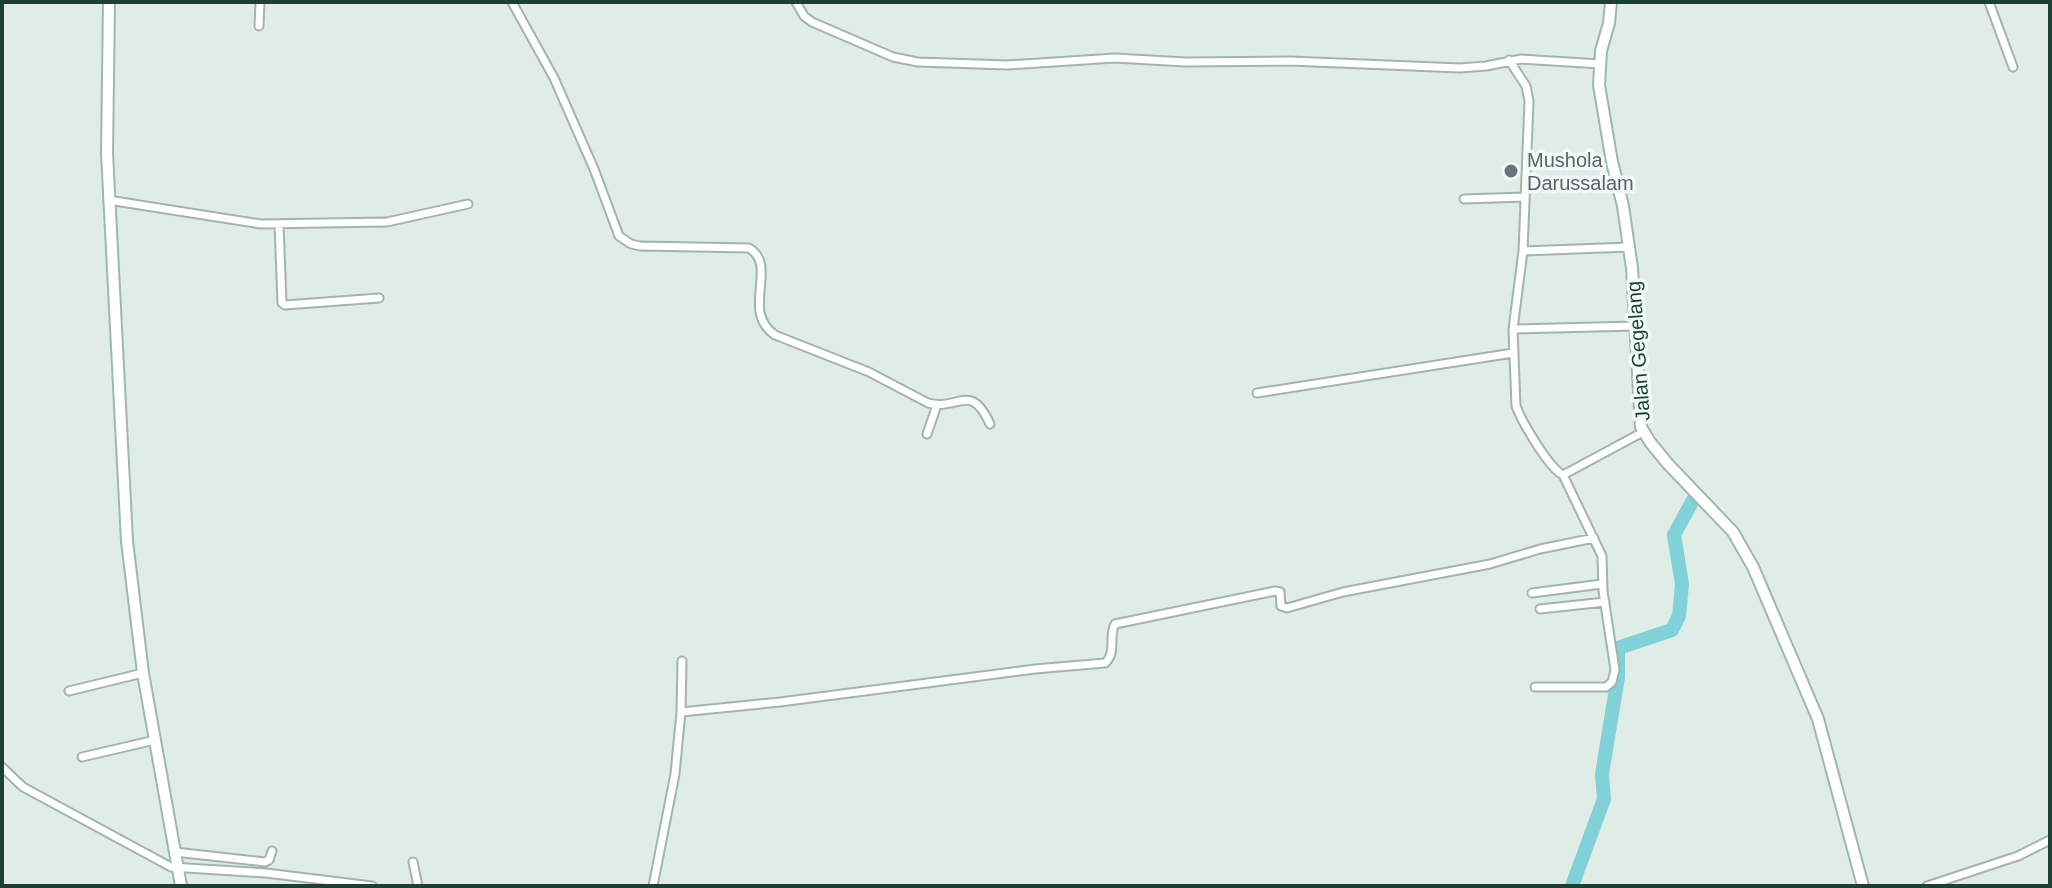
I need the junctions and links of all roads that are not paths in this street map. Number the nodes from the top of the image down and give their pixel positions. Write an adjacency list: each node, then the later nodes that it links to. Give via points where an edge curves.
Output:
1 (109, 2): 13 (street)
2 (260, 2): 7 (street)
3 (512, 2): 23 (street, via 554,78 619,236 640,246 749,248 761,262 764,327)
4 (796, 2): 8 (street, via 812,22 893,57 918,62 1007,65 1115,58 1460,68)
5 (1611, 2): 9 (street, Jalan Gegelang)
6 (1989, 2): 10 (street)
7 (259, 26)
8 (1509, 60): 9 (street); 11 (street, via 1529,94)
9 (1600, 64): 16 (street, Jalan Gegelang, via 1601,101)
10 (2013, 67)
11 (1524, 197): 12 (street); 17 (street)
12 (1464, 199)
13 (108, 200): 15 (street, via 231,222); 34 (street, via 127,541)
14 (468, 204): 15 (street, via 387,222)
15 (279, 224): 18 (street, via 282,303)
16 (1629, 247): 17 (street); 19 (street, Jalan Gegelang)
17 (1523, 251): 20 (street)
18 (379, 298)
19 (1636, 326): 20 (street); 25 (street, Jalan Gegelang)
20 (1513, 329): 21 (street)
21 (1513, 353): 22 (street); 27 (street, via 1518,412)
22 (1257, 393)
23 (937, 405): 24 (street, via 975,401); 26 (street)
24 (990, 424)
25 (1643, 432): 27 (street); 50 (street, Jalan Gegelang, via 1747,554 1818,719)
26 (927, 434)
27 (1563, 475): 28 (street)
28 (1594, 538): 29 (street, via 1602,556); 37 (street, via 1287,608 1275,591 1115,624 1111,656 1105,663)
29 (1602, 584): 30 (street); 31 (street)
30 (1532, 593)
31 (1605, 602): 32 (street); 35 (street, via 1615,670 1612,682 1606,687)
32 (1540, 609)
33 (682, 661): 37 (street)
34 (143, 673): 36 (street); 38 (street)
35 (1535, 687)
36 (69, 691)
37 (681, 712): 49 (street)
38 (155, 740): 39 (street); 43 (street)
39 (82, 757)
40 (2, 767): 45 (street, via 23,787)
41 (2050, 840): 51 (street)
42 (272, 851): 43 (street, via 265,862)
43 (175, 852): 45 (street)
44 (413, 862): 48 (street)
45 (178, 869): 46 (street); 47 (street)
46 (181, 886)
47 (372, 886)
48 (418, 886)
49 (653, 886)
50 (1863, 886)
51 (1927, 886)

